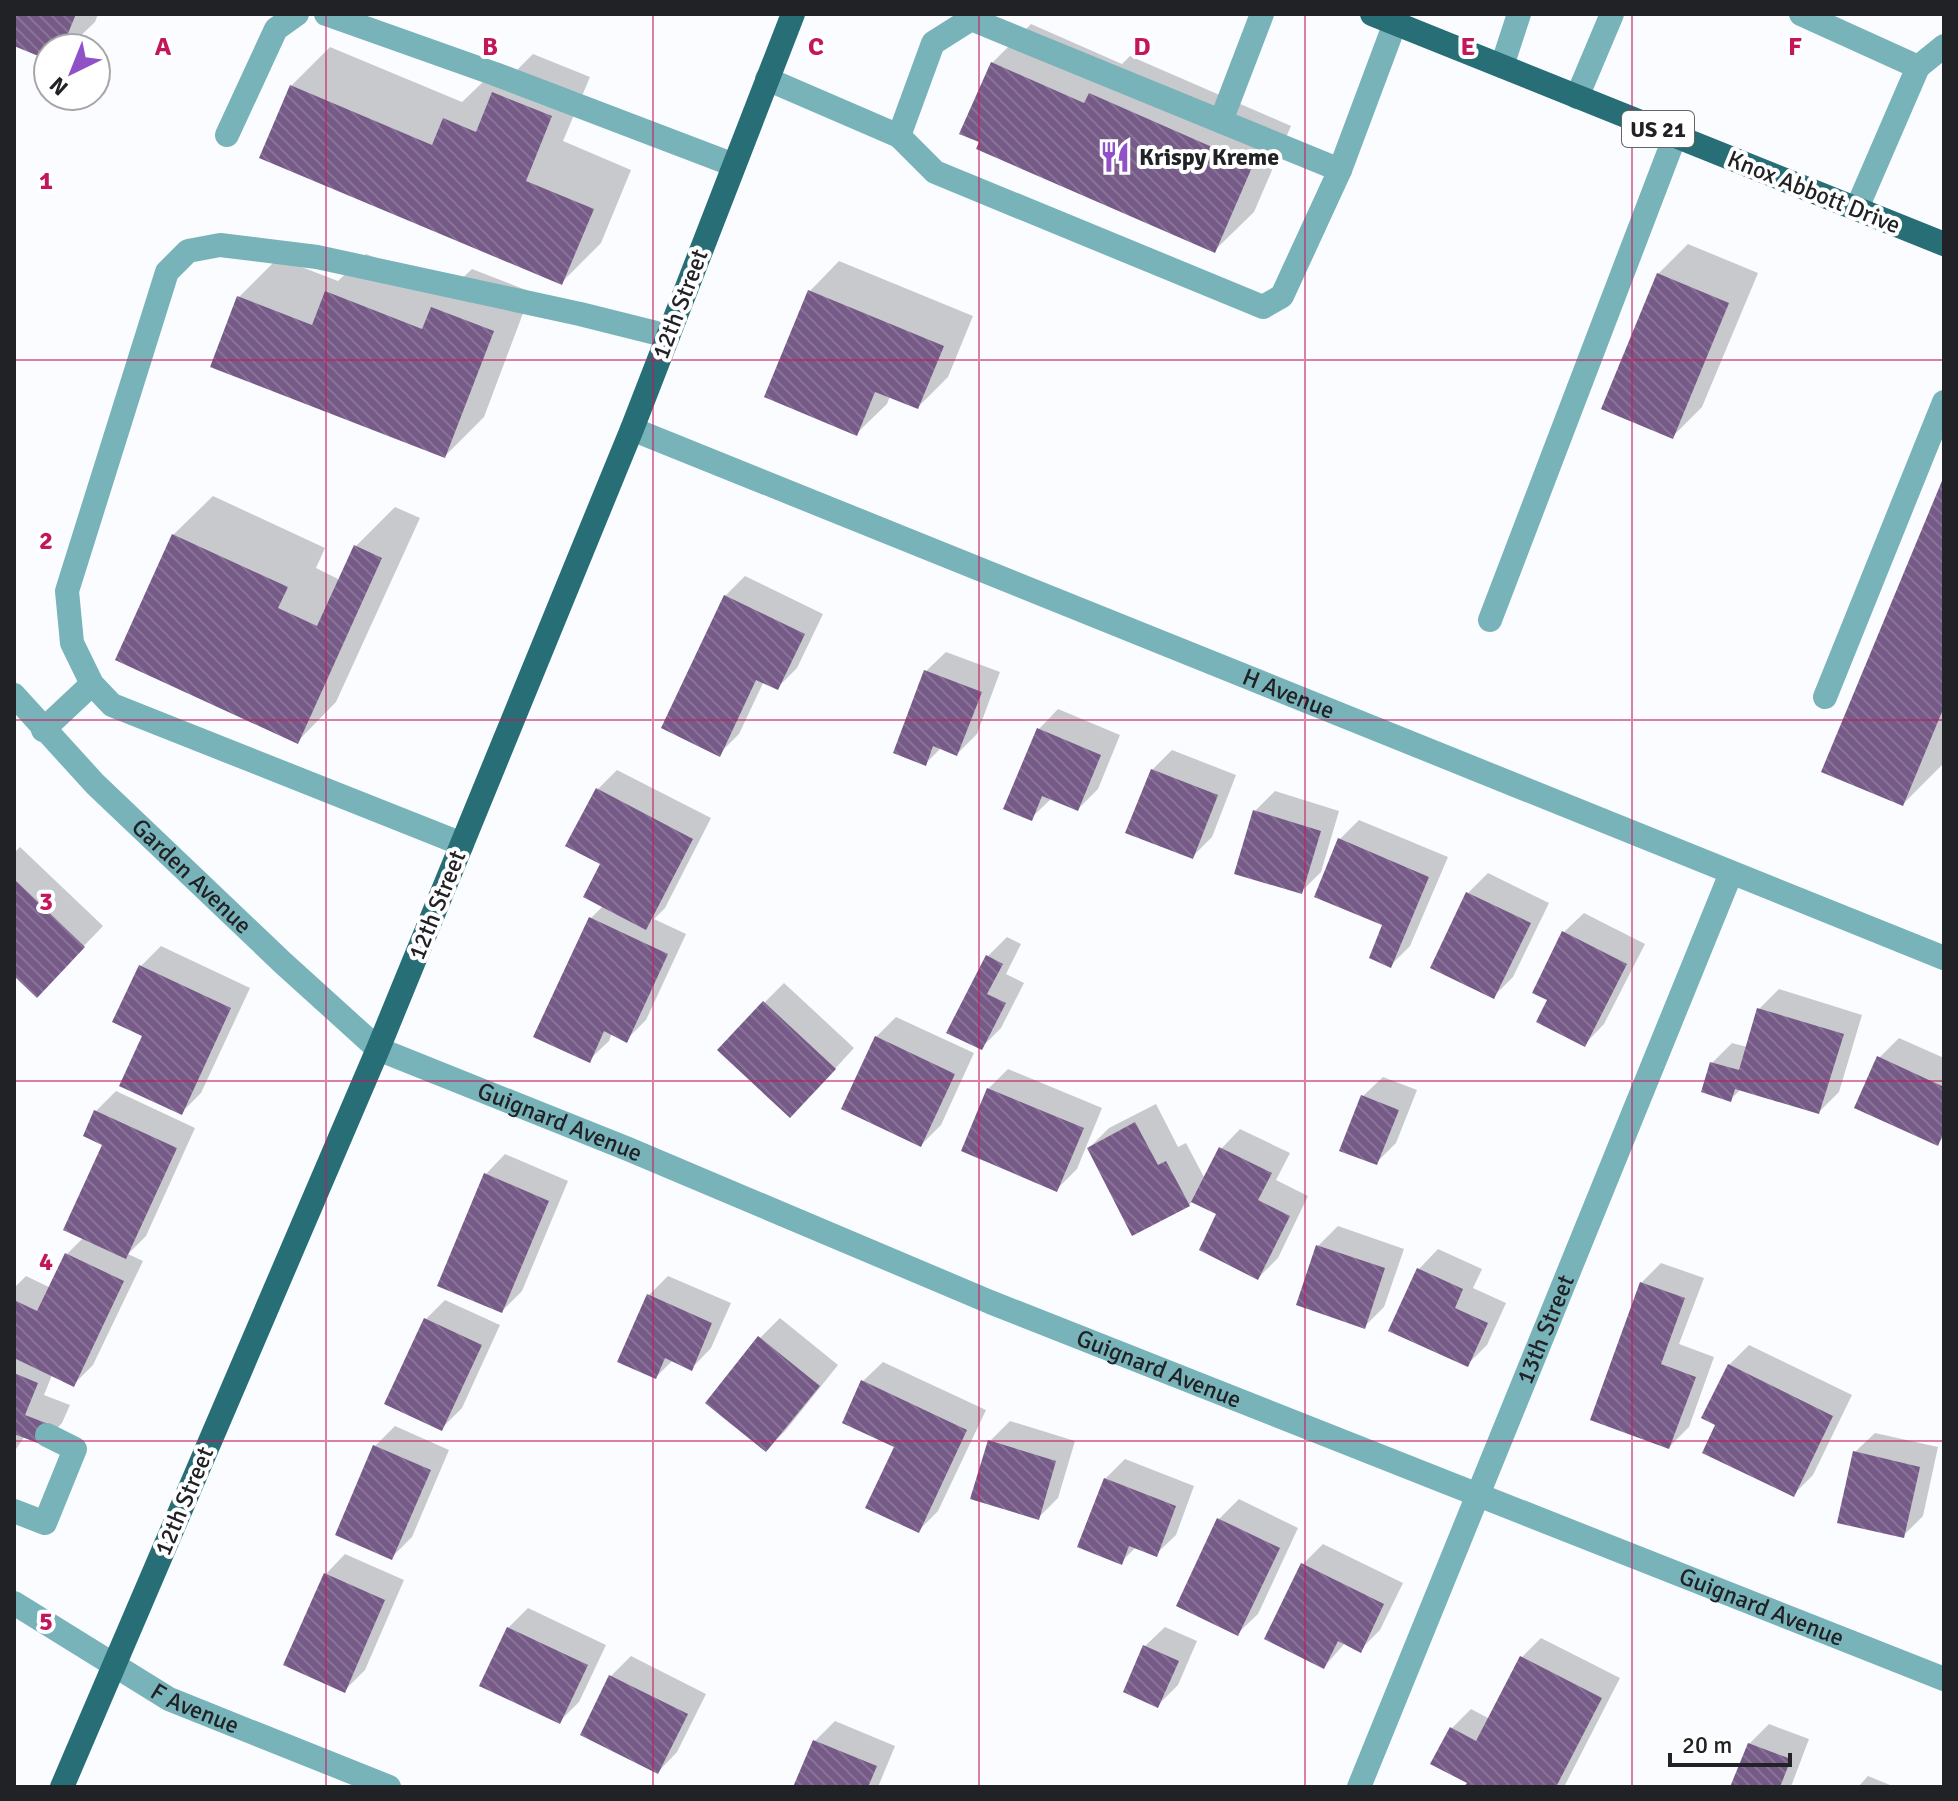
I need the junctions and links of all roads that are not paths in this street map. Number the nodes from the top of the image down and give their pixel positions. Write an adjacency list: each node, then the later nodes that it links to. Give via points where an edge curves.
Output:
1 (297, 14): 16 (street, via 276,29)
2 (326, 14): 19 (street)
3 (793, 14): 13 (main road, 12th Street)
4 (1262, 14): 15 (street)
5 (1372, 14): 9 (main road, Knox Abbott Drive / US 21)
6 (1519, 14): 11 (street)
7 (1612, 14): 14 (street)
8 (1801, 14): 12 (street)
9 (1395, 23): 11 (main road, Knox Abbott Drive / US 21); 20 (street)
10 (1944, 46): 12 (street)
11 (1502, 66): 14 (main road, Knox Abbott Drive / US 21)
12 (1918, 67): 21 (street)
13 (767, 79): 17 (street); 19 (main road, 12th Street)
14 (1577, 97): 18 (main road, Knox Abbott Drive / US 21)
15 (1221, 121): 17 (street, via 971,19 933,43); 20 (street)
16 (227, 135)
17 (899, 136): 20 (street, via 935,172 1263,307 1282,296)
18 (1675, 136): 21 (main road, Knox Abbott Drive / US 21); 26 (street)
19 (734, 165): 23 (main road, 12th Street)
20 (1340, 170)
21 (1857, 208): 22 (main road, Knox Abbott Drive / US 21)
22 (1944, 244)
23 (668, 336): 25 (main road, 12th Street); 27 (street, via 317,257 220,245 188,251 167,272 67,591 72,643)
24 (1944, 402): 29 (street)
25 (632, 429): 31 (main road, 12th Street); 32 (street, H Avenue)
26 (1490, 620)
27 (92, 684): 30 (street); 31 (street, via 112,705)
28 (14, 695): 30 (street, Garden Avenue)
29 (1825, 697)
30 (43, 730): 34 (street, Garden Avenue)
31 (462, 844): 34 (main road, 12th Street)
32 (1731, 873): 33 (street, H Avenue); 36 (street, 13th Street)
33 (1944, 958)
34 (378, 1049): 36 (street, Guignard Avenue); 39 (main road, 12th Street)
35 (47, 1435): 37 (street, via 75,1449 45,1523)
36 (1475, 1495): 40 (street, Guignard Avenue); 43 (street, 13th Street)
37 (14, 1511)
38 (14, 1603): 39 (street, F Avenue)
39 (114, 1666): 41 (main road, 12th Street); 42 (street, F Avenue, via 169,1699)
40 (1944, 1679)
41 (62, 1787)
42 (389, 1787)
43 (1359, 1787)

